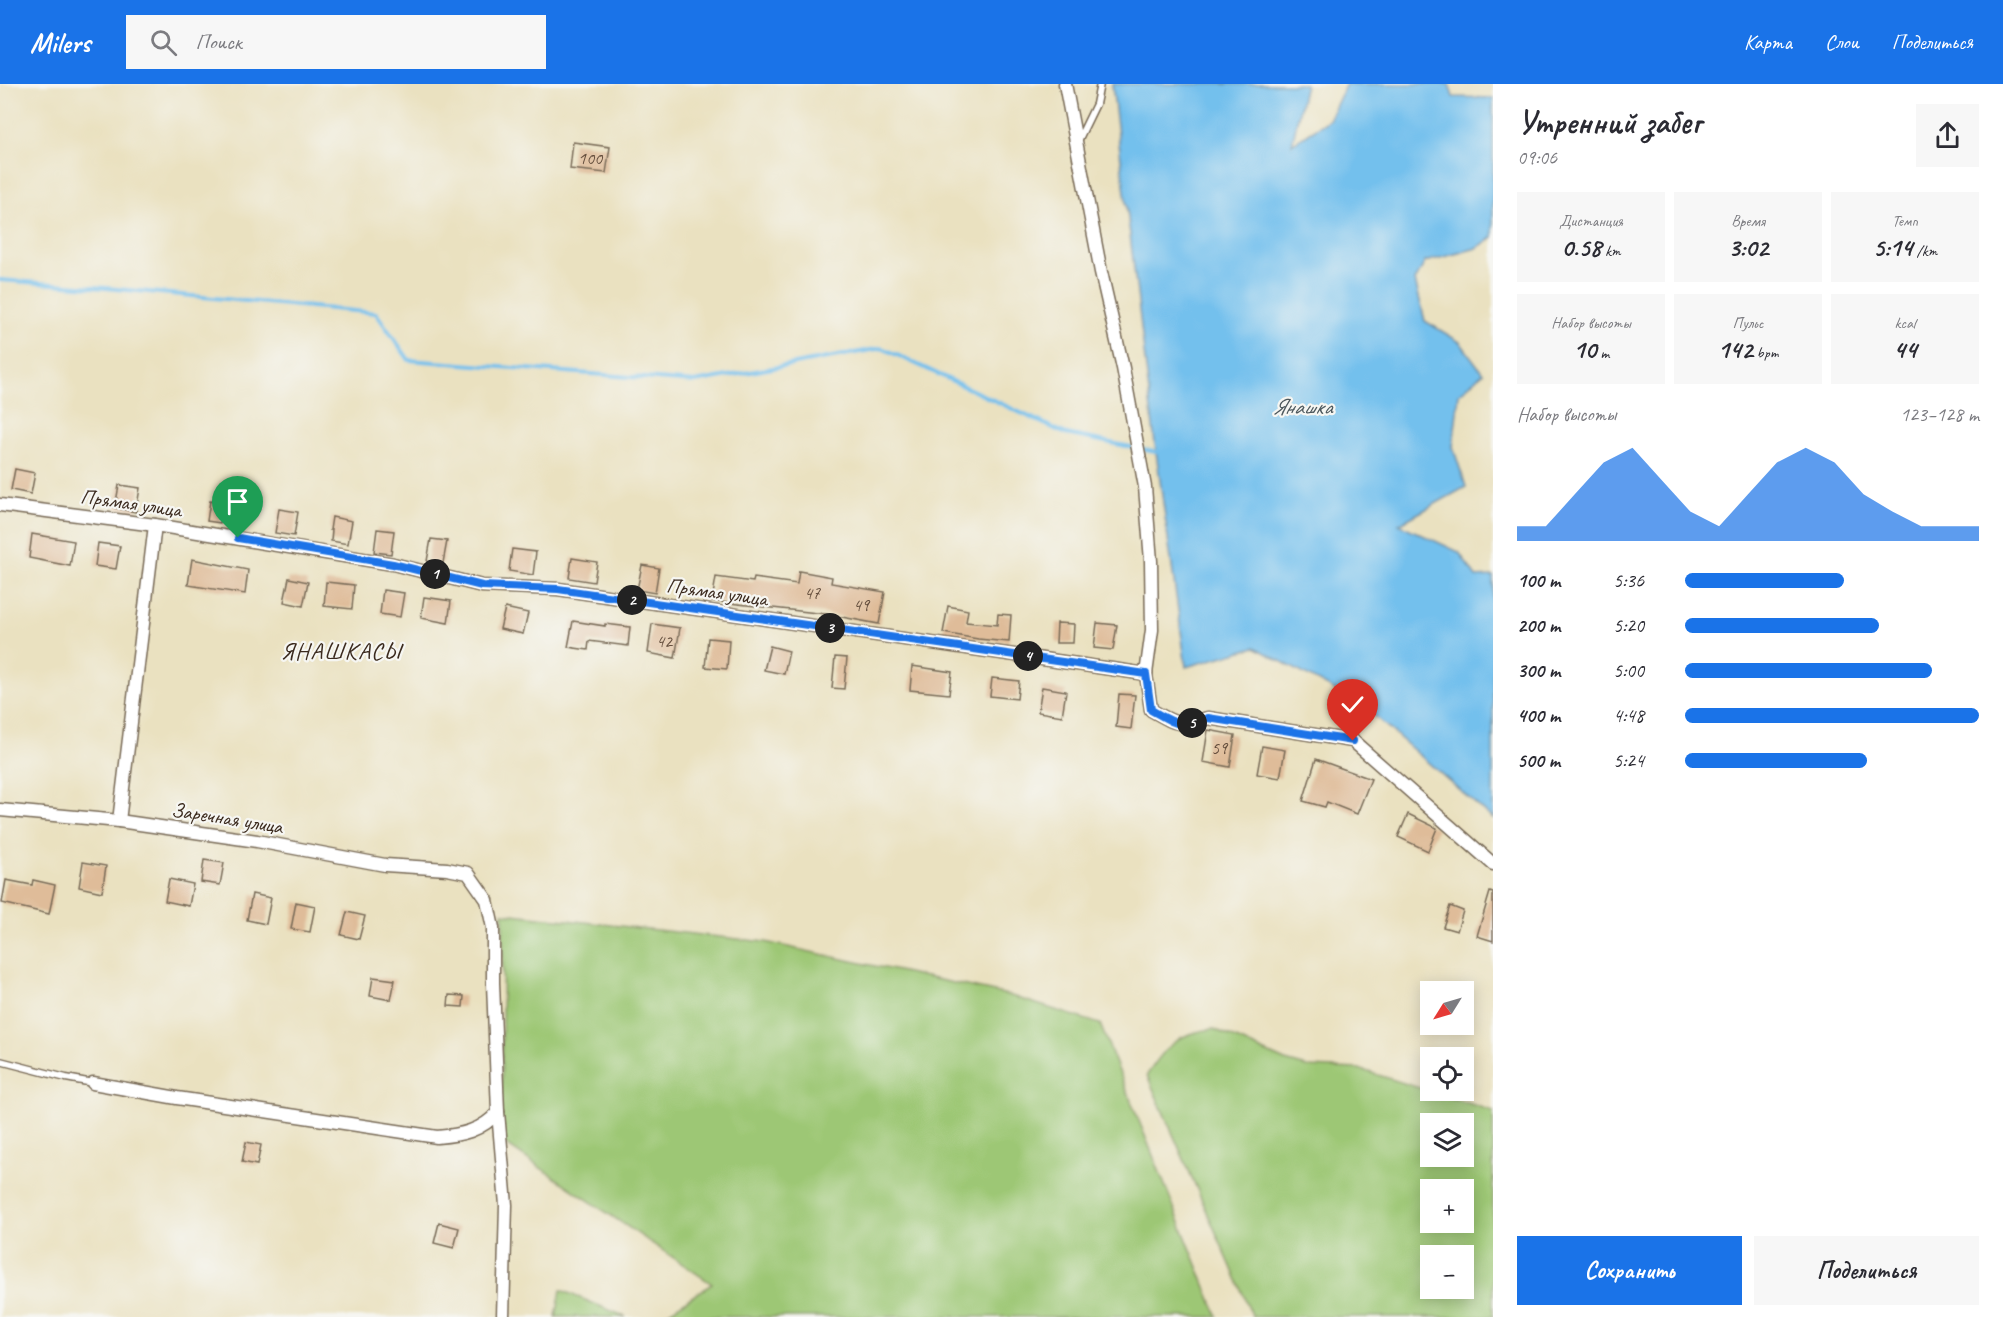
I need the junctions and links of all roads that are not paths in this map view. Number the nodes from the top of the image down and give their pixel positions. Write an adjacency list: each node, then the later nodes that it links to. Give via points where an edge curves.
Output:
1 (1065, 84): 3 (street)
2 (1100, 84): 3 (lane, via 1096,104)
3 (1078, 142): 6 (street, via 1145,487 1152,630)
4 (0, 505): 5 (street, Прямая улица)
5 (155, 525): 6 (street, Прямая улица, via 393,564 482,586 558,589); 8 (street)
6 (1146, 674): 9 (street, via 1151,710 1176,724 1208,718 1353,741)
7 (0, 810): 8 (street, Заречная улица)
8 (119, 821): 12 (street, Заречная улица, via 385,865 468,873 487,900 493,928)
9 (1493, 864)
10 (0, 1061): 11 (lane)
11 (93, 1083): 12 (street, via 437,1137 479,1129)
12 (498, 1112): 13 (street, Заречная улица, via 506,1205)
13 (503, 1317)

